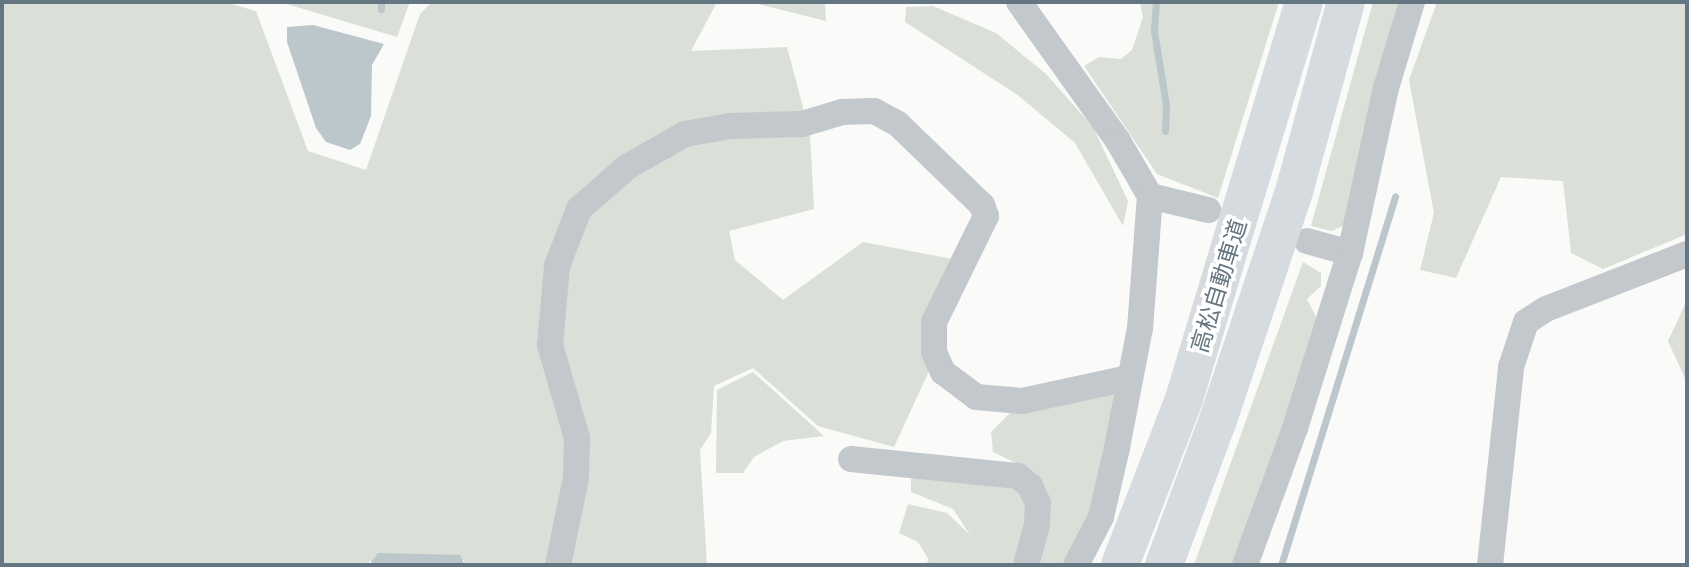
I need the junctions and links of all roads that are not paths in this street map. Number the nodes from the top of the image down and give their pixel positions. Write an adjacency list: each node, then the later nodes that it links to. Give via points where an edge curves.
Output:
1 (1020, 2): 5 (street, via 1126,152)
2 (1304, 2): 15 (highway, 高松自動車道, via 1184,399)
3 (1346, 2): 16 (highway, 高松自動車道, via 1295,188 1218,421)
4 (1412, 2): 8 (street, via 1386,88)
5 (1150, 196): 6 (street); 10 (street, via 1140,328)
6 (1208, 210)
7 (1307, 241): 8 (street)
8 (1350, 253): 17 (street)
9 (1687, 254): 18 (street, via 1546,309 1526,322 1511,367)
10 (1128, 378): 12 (street, via 1022,401 976,397 949,379 934,352 934,322 986,216 982,205 898,124 874,111 842,112 802,124 685,134 627,167 579,209 557,266 550,345 578,438 576,478); 14 (street, via 1101,517)
11 (850, 458): 13 (street, via 1018,476 1030,486 1038,503)
12 (558, 565)
13 (1026, 565)
14 (1076, 565)
15 (1120, 565)
16 (1164, 565)
17 (1245, 565)
18 (1490, 565)

